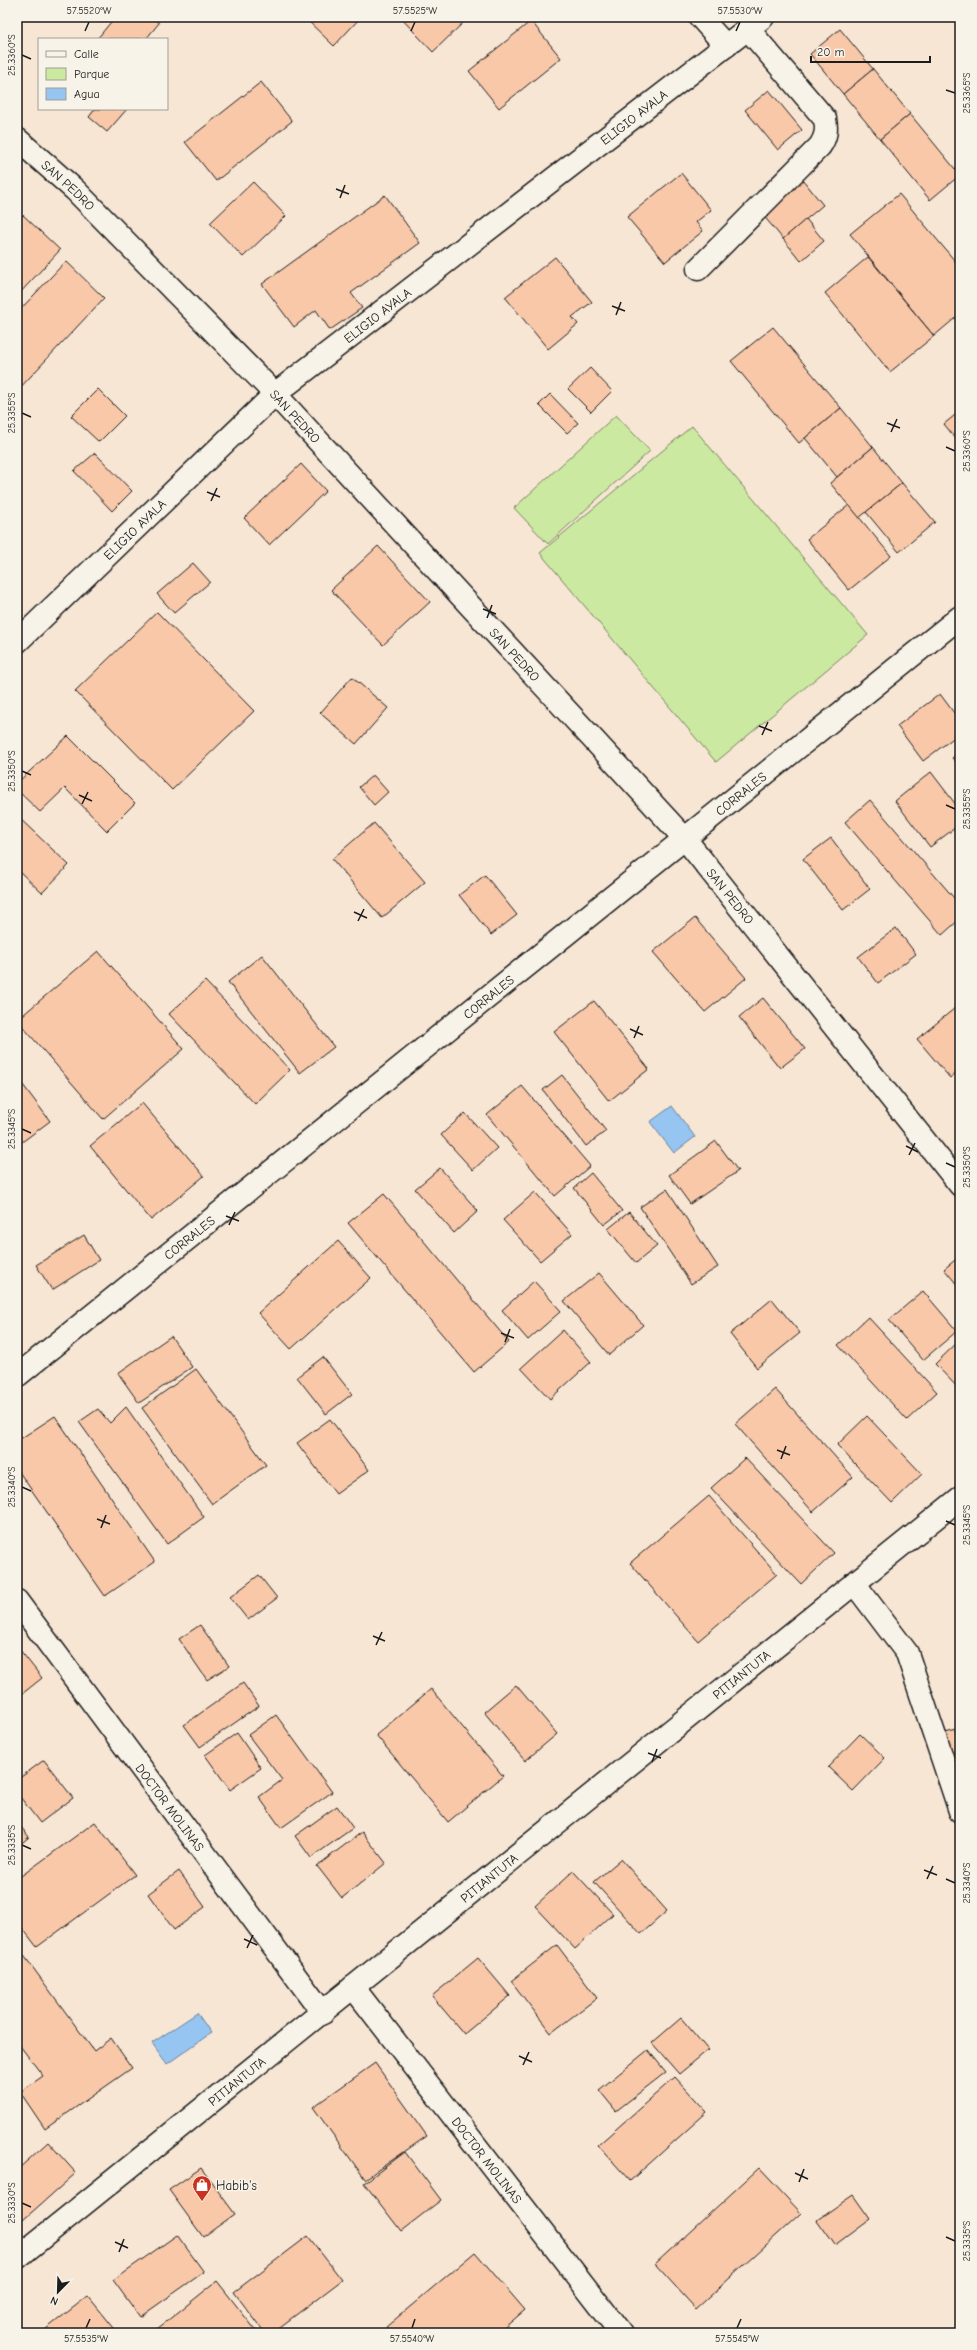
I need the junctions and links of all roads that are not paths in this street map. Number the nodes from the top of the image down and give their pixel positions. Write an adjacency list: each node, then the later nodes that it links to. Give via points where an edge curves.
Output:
1 (700, 17): 3 (street)
2 (755, 23): 3 (street, ELIGIO AYALA); 5 (street, via 825,119 825,140)
3 (726, 46): 6 (street, ELIGIO AYALA)
4 (17, 139): 6 (street, SAN PEDRO, via 75,190)
5 (698, 269)
6 (276, 394): 8 (street, ELIGIO AYALA); 9 (street, SAN PEDRO)
7 (960, 617): 9 (street, CORRALES)
8 (17, 642)
9 (686, 840): 10 (street, SAN PEDRO); 11 (street, CORRALES)
10 (960, 1185)
11 (17, 1376)
12 (960, 1498): 13 (street, PITIANTUTA)
13 (854, 1583): 15 (street, via 907,1653); 16 (street, PITIANTUTA)
14 (17, 1601): 17 (street, DOCTOR MOLINAS)
15 (960, 1811)
16 (353, 1987): 17 (street, PITIANTUTA); 19 (street, DOCTOR MOLINAS)
17 (323, 2013): 18 (street, PITIANTUTA)
18 (18, 2255)
19 (621, 2333)

